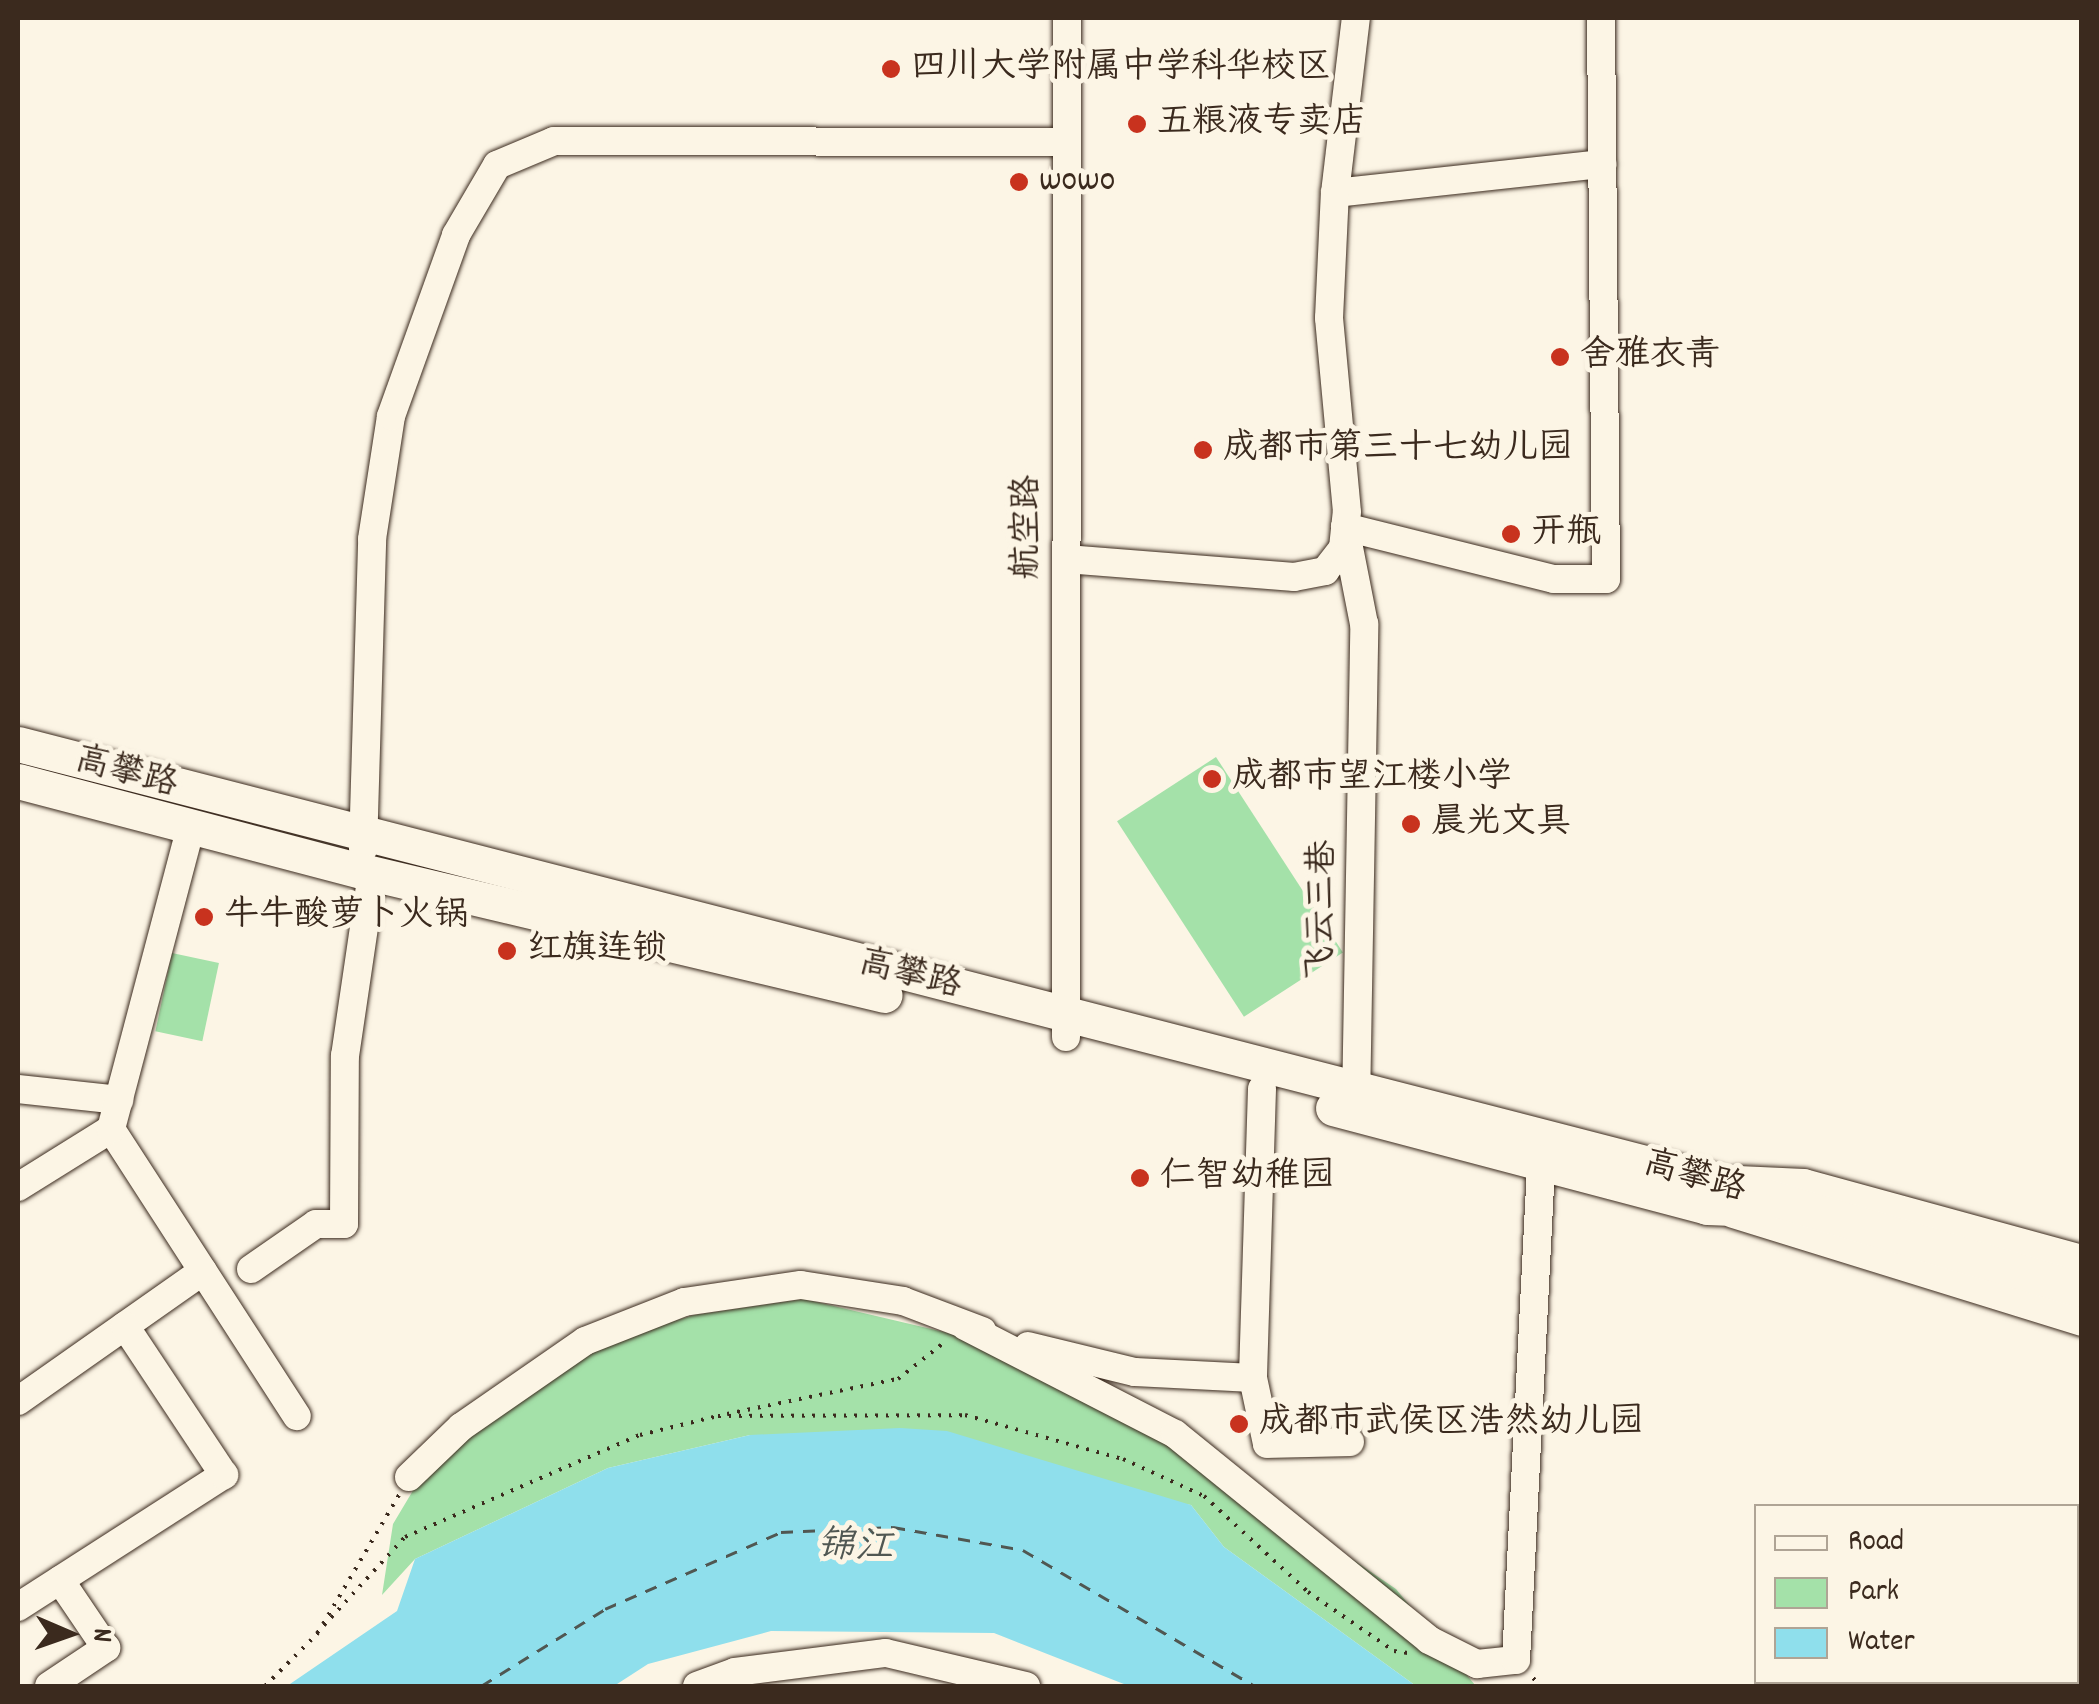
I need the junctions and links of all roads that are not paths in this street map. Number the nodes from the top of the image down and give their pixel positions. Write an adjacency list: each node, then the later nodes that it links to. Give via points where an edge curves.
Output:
1 (1067, 18): 4 (street, 航空路)
2 (1356, 18): 6 (street, 飞云三巷)
3 (1600, 18): 5 (street)
4 (1067, 142): 8 (street, 航空路); 12 (street, via 554,141 496,165 456,235 391,416 372,539)
5 (1602, 164): 6 (street); 7 (street, via 1606,579 1554,579)
6 (1335, 193): 7 (street, 飞云三巷, via 1329,318)
7 (1345, 528): 8 (street, via 1343,548 1326,571 1294,577); 17 (street, 飞云三巷, via 1364,624)
8 (1066, 559): 13 (street, 航空路)
9 (18, 744): 12 (main road, 高攀路)
10 (18, 781): 11 (main road, 高攀路)
11 (191, 827): 12 (main road, 高攀路); 16 (street)
12 (366, 861): 13 (main road, 高攀路); 23 (street, via 345,1056 344,1224 316,1224)
13 (1066, 1026): 15 (main road, 高攀路); 17 (main road, 高攀路)
14 (18, 1089): 16 (street)
15 (1262, 1089): 17 (main road, 高攀路); 29 (street)
16 (119, 1100): 18 (street)
17 (1357, 1102): 19 (main road, 高攀路); 21 (main road, 高攀路)
18 (111, 1129): 20 (street); 24 (street)
19 (1540, 1164): 21 (main road, 高攀路); 28 (street, via 1516,1660 1478,1664 1429,1640 1175,1434)
20 (18, 1187)
21 (1706, 1192): 22 (street, via 1804,1182); 25 (main road, 高攀路, via 1802,1210); 26 (street)
22 (2082, 1259)
23 (251, 1268)
24 (203, 1272): 27 (street); 31 (street)
25 (2082, 1290)
26 (2082, 1322)
27 (125, 1326): 30 (street); 34 (street, via 224,1475)
28 (965, 1326): 29 (street, via 1135,1372); 33 (street, via 903,1302 801,1285 684,1302 585,1342 461,1427)
29 (1253, 1378): 32 (street, via 1267,1444)
30 (18, 1401)
31 (297, 1416)
32 (1350, 1442)
33 (408, 1478)
34 (60, 1580): 35 (street); 36 (street, via 106,1648)
35 (18, 1607)
36 (49, 1686)
37 (698, 1686): 38 (street, via 735,1672 886,1654)
38 (1026, 1686)

